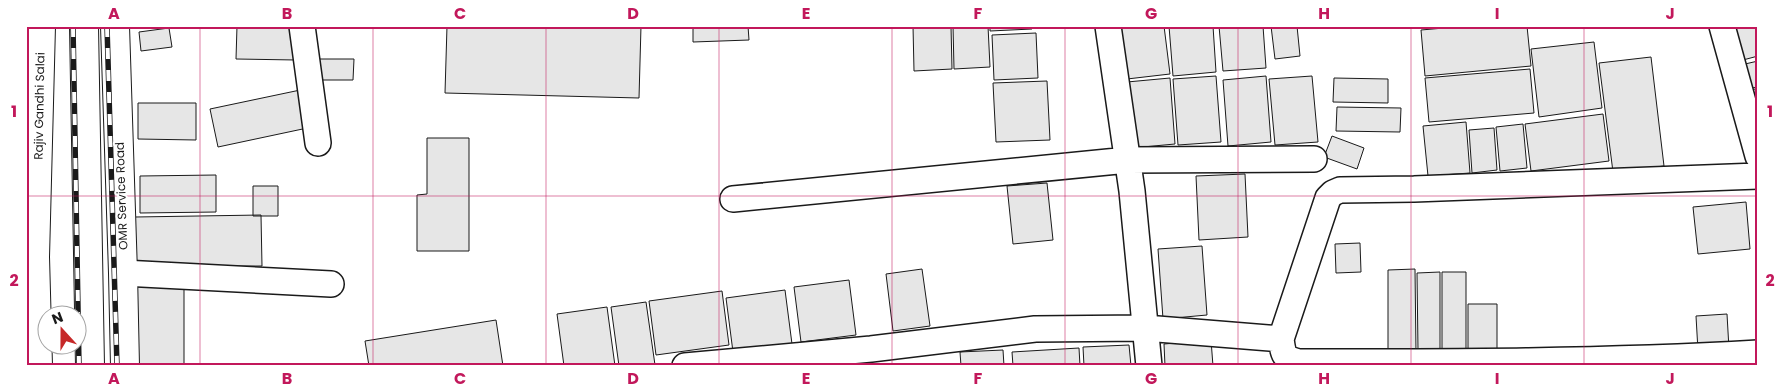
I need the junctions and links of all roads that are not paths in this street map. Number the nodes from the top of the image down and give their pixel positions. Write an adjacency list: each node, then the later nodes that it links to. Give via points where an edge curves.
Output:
1 (41, 26): 18 (main road, Rajiv Gandhi Salai, via 35,257)
2 (84, 26): 19 (main road)
3 (115, 26): 13 (main road, OMR Service Road)
4 (302, 26): 7 (street)
5 (1108, 26): 10 (street)
6 (1722, 26): 8 (street)
7 (318, 143)
8 (1758, 156)
9 (1314, 159): 10 (street)
10 (1128, 160): 12 (street); 15 (street)
11 (1758, 176): 16 (street, via 1340,190 1328,198)
12 (733, 199)
13 (123, 273): 14 (street); 20 (main road, OMR Service Road)
14 (331, 284)
15 (1145, 328): 16 (street); 21 (street, via 1035,329 871,349); 22 (street)
16 (1281, 338): 17 (street, via 1283,353 1290,360 1299,362 1531,362)
17 (1758, 353)
18 (38, 366)
19 (90, 366)
20 (125, 366)
21 (685, 366)
22 (1149, 366)

